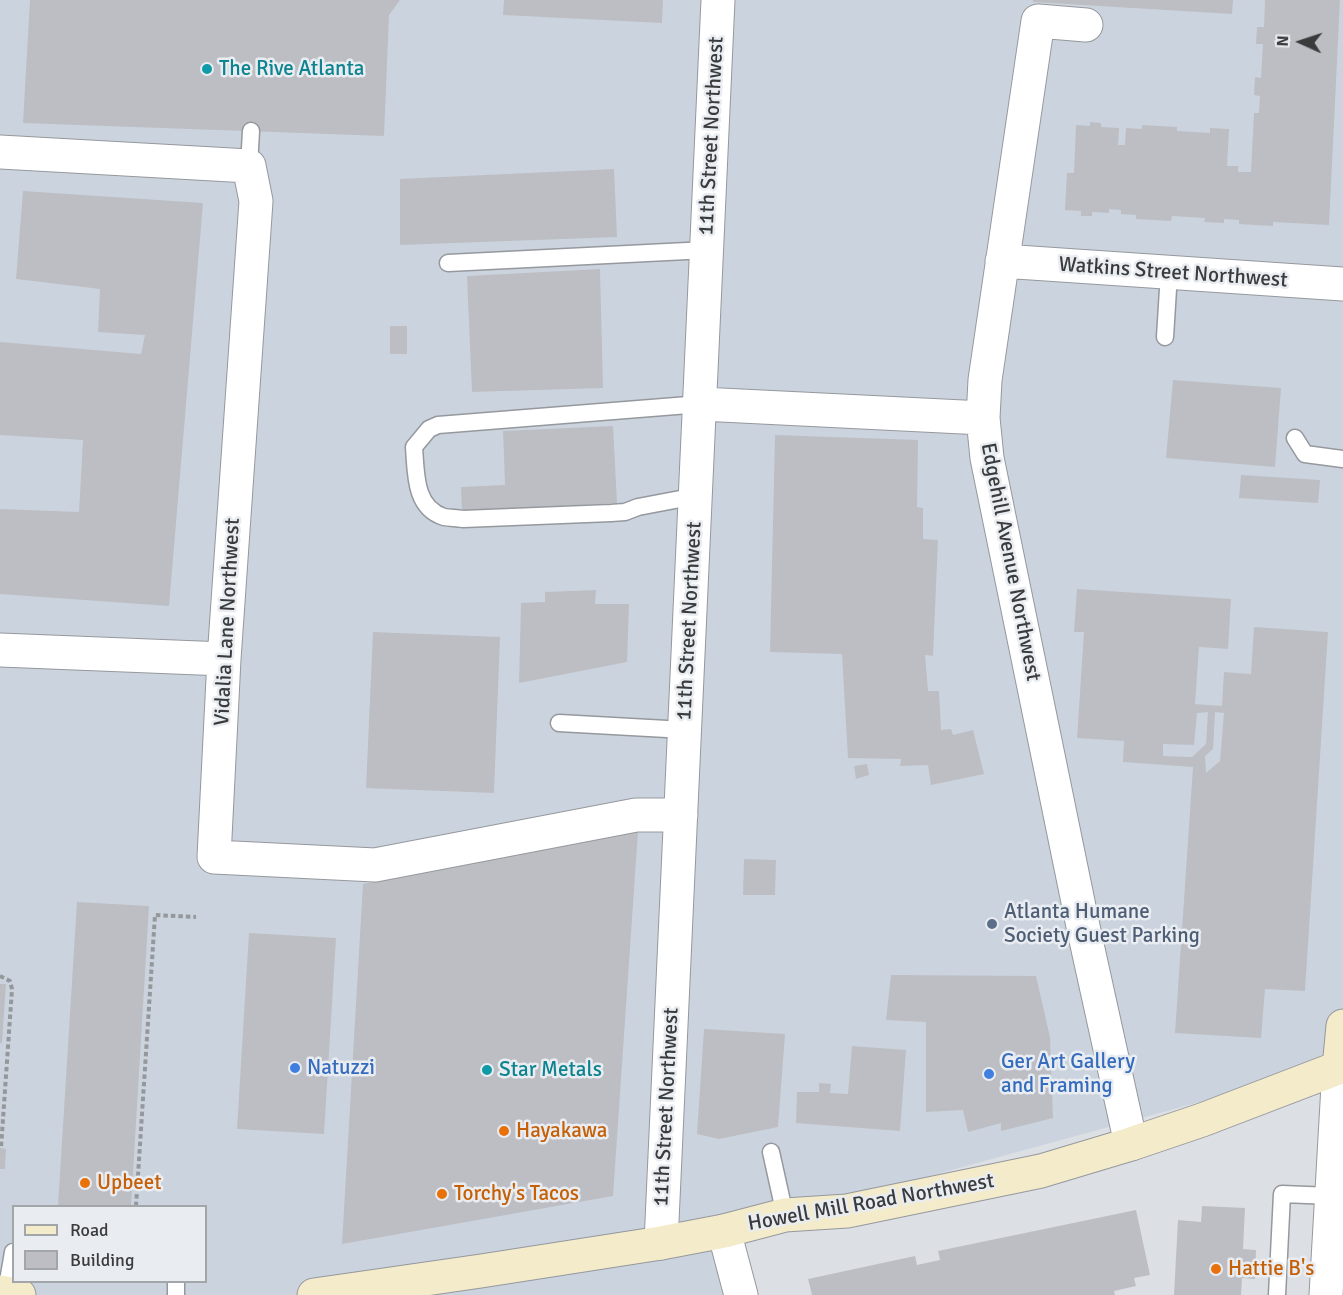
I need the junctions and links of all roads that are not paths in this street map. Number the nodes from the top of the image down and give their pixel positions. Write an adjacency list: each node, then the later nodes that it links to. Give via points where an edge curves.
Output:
1 (718, 0): 6 (street, 11th Street Northwest)
2 (1086, 25): 7 (street, Edgehill Avenue Northwest, via 1038,21)
3 (251, 131): 5 (lane)
4 (0, 152): 5 (street)
5 (249, 166): 18 (street, Vidalia Lane Northwest, via 256,201)
6 (707, 250): 8 (lane); 12 (street, 11th Street Northwest)
7 (1002, 261): 9 (street, Watkins Street Northwest); 13 (street, Edgehill Avenue Northwest)
8 (448, 263)
9 (1169, 273): 10 (street, Watkins Street Northwest); 11 (lane)
10 (1343, 284)
11 (1165, 337)
12 (701, 404): 13 (street); 16 (street, 11th Street Northwest); 16 (lane, via 438,425 429,429 414,447 418,492 443,517 625,512)
13 (983, 418): 24 (street, Edgehill Avenue Northwest, via 987,458)
14 (1295, 438): 15 (lane, via 1305,454)
15 (1343, 459)
16 (696, 496): 20 (street, 11th Street Northwest)
17 (0, 650): 18 (street)
18 (224, 658): 21 (street, Vidalia Lane Northwest, via 214,857 375,865 636,814)
19 (559, 723): 20 (lane)
20 (685, 730): 21 (street, 11th Street Northwest)
21 (681, 815): 29 (street, 11th Street Northwest)
22 (1343, 1026): 23 (main road)
23 (1341, 1067): 24 (main road, Howell Mill Road Northwest); 26 (street)
24 (1131, 1144): 27 (main road, Howell Mill Road Northwest, via 1041,1171 897,1202 847,1211)
25 (771, 1152): 27 (lane)
26 (1332, 1196): 30 (street); 35 (lane, via 1282,1194)
27 (785, 1215): 28 (main road, Howell Mill Road Northwest)
28 (724, 1231): 29 (main road, Howell Mill Road Northwest); 34 (street)
29 (661, 1243): 33 (main road, Howell Mill Road Northwest)
30 (1336, 1254): 36 (street)
31 (12, 1260): 32 (lane)
32 (8, 1293)
33 (320, 1295)
34 (741, 1295)
35 (1277, 1295)
36 (1326, 1295)

